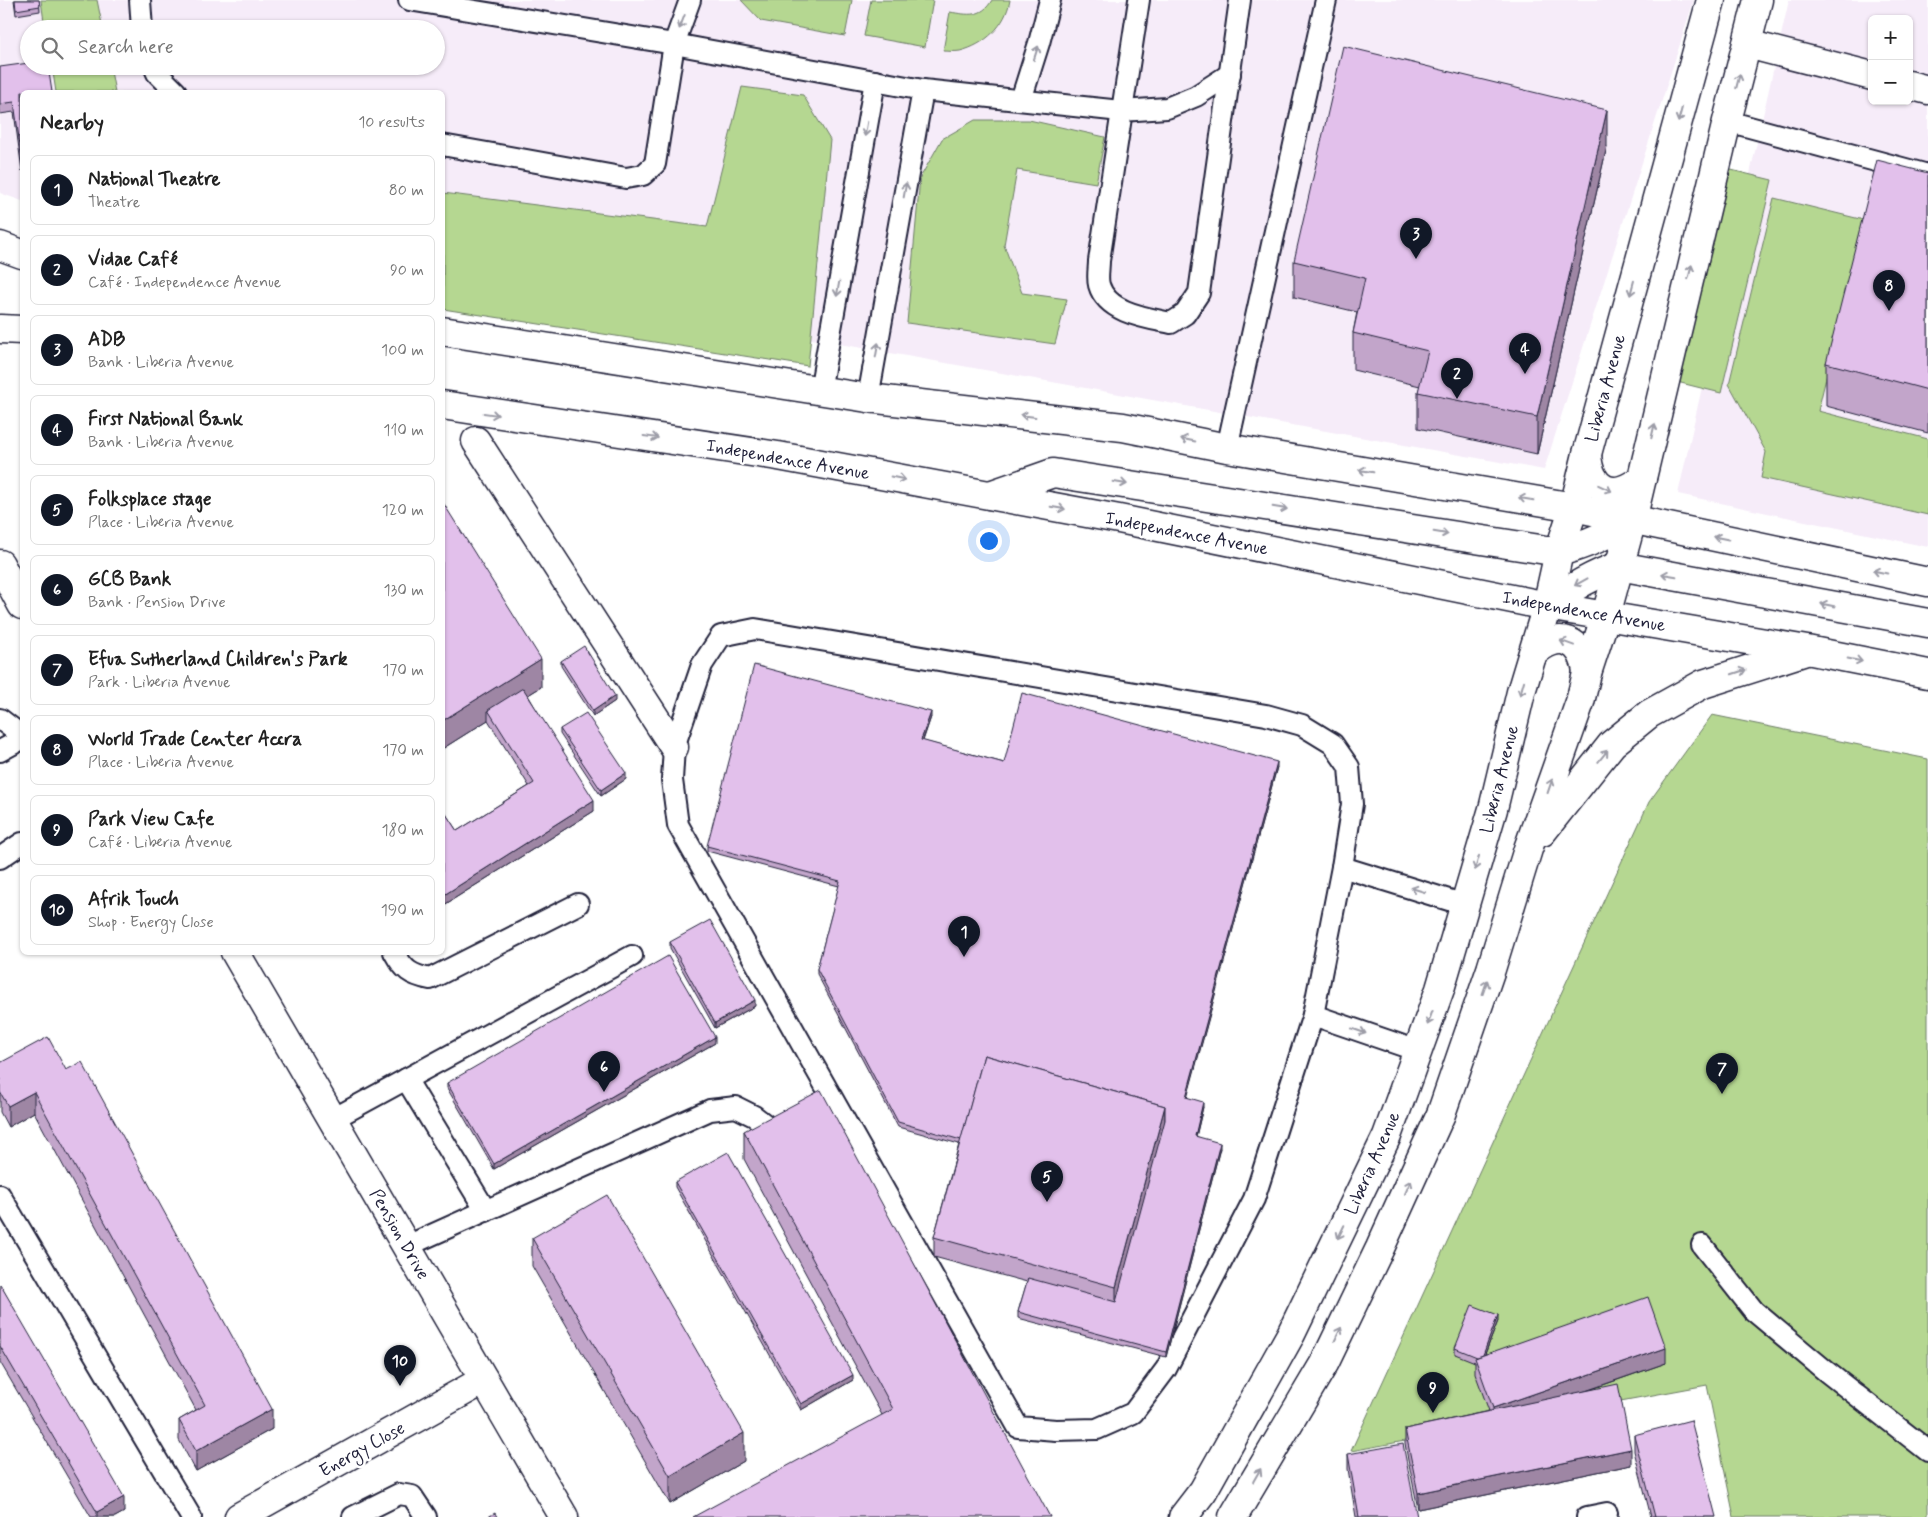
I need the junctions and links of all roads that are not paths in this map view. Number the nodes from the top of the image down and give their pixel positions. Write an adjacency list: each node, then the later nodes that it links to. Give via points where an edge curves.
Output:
1 (140, 0): 10 (lane)
2 (409, 0): 11 (lane)
3 (690, 0): 11 (lane, one-way to 11)
4 (1050, 0): 21 (lane, one-way to 4)
5 (1139, 0): 22 (lane)
6 (1240, 0): 13 (lane)
7 (1326, 0): 35 (lane)
8 (1711, 0): 36 (main road, Liberia Avenue, one-way to 36)
9 (1758, 0): 12 (main road)
10 (141, 20)
11 (674, 44): 16 (lane); 24 (lane, via 655,164 643,175 626,178)
12 (1747, 44): 15 (main road); 23 (main road, one-way to 12)
13 (1230, 74): 22 (lane, via 1196,96 1167,108); 22 (lane, via 1199,293 1185,314 1171,323 1135,315 1109,302 1099,285 1099,261)
14 (158, 75): 18 (lane)
15 (1868, 75)
16 (874, 81): 19 (lane); 31 (lane, one-way to 31)
17 (1913, 86): 20 (main road)
18 (174, 90)
19 (923, 90): 21 (lane); 32 (lane, one-way to 19)
20 (1928, 90)
21 (1021, 100): 22 (lane)
22 (1121, 111)
23 (1727, 121): 25 (lane); 37 (main road, one-way to 23)
24 (445, 146)
25 (1928, 175)
26 (0, 246): 27 (main road)
27 (20, 253)
28 (0, 328): 29 (main road)
29 (20, 330)
30 (445, 331): 31 (main road)
31 (820, 391): 32 (main road)
32 (868, 398): 35 (main road, one-way to 32, via 1123,427)
33 (445, 405): 38 (main road, Independence Avenue, one-way to 38, via 778,456)
34 (476, 441): 56 (main road)
35 (1227, 448): 39 (main road, one-way to 35)
36 (1587, 454): 37 (main road, one-way to 37, via 1588,468 1594,481 1605,490 1618,492 1631,488); 39 (main road, Liberia Avenue)
37 (1642, 478): 40 (main road)
38 (988, 495): 41 (main road, one-way to 41, via 1053,473); 46 (main road, Independence Avenue, one-way to 46, via 1119,518)
39 (1574, 507): 40 (main road); 41 (main road, Liberia Avenue)
40 (1632, 520): 41 (main road, via 1606,536); 43 (main road); 44 (main road, one-way to 40)
41 (1559, 552): 46 (main road, Liberia Avenue)
42 (0, 564): 45 (main road)
43 (1619, 566): 46 (main road, one-way to 46, via 1573,586); 47 (main road); 48 (main road, one-way to 43)
44 (1928, 582)
45 (20, 601)
46 (1547, 606): 47 (main road, Independence Avenue); 50 (main road, Liberia Avenue)
47 (1606, 615): 49 (main road, Independence Avenue); 51 (main road)
48 (1928, 623)
49 (1807, 650): 52 (main road, Independence Avenue, one-way to 52); 59 (main road, one-way to 49, via 1612,744 1649,714 1703,684)
50 (1533, 654): 51 (main road, one-way to 50, via 1586,660 1580,649 1568,641 1542,644); 63 (main road, Liberia Avenue, one-way to 63)
51 (1587, 673): 59 (main road, one-way to 51, via 1580,702)
52 (1928, 674)
53 (0, 720): 54 (lane)
54 (20, 735)
55 (20, 738): 57 (lane)
56 (674, 747): 61 (lane, via 702,665 721,636 755,628 1266,715 1302,725 1333,744 1349,767 1352,804); 67 (lane, via 672,780 678,825 1018,1427 1097,1429 1133,1413 1166,1369 1254,1199)
57 (0, 751)
58 (20, 844): 60 (lane)
59 (1528, 849): 85 (main road, one-way to 59, via 1324,1362 1441,1114)
60 (0, 858)
61 (1342, 867): 63 (lane, one-way to 61); 67 (lane)
62 (578, 904): 65 (lane, via 430,979 414,976)
63 (1465, 905): 68 (main road, Liberia Avenue, one-way to 68)
64 (237, 955): 70 (main road, Pension Drive)
65 (396, 955)
66 (632, 956): 69 (lane)
67 (1313, 1015): 68 (lane, one-way to 68)
68 (1418, 1051): 84 (main road, Liberia Avenue, one-way to 84, via 1387,1136 1291,1334 1203,1491)
69 (406, 1079): 70 (lane); 73 (lane)
70 (333, 1119): 75 (main road, Pension Drive)
71 (771, 1129): 73 (lane, via 736,1107 710,1110)
72 (0, 1195): 79 (lane)
73 (486, 1211): 75 (lane)
74 (1702, 1245): 77 (lane, via 1754,1311)
75 (407, 1246): 76 (main road, Pension Drive)
76 (484, 1380): 80 (main road, Energy Close); 83 (main road, Pension Drive)
77 (1928, 1451)
78 (1607, 1513): 86 (lane)
79 (191, 1517)
80 (239, 1517)
81 (353, 1517): 82 (lane, via 400,1494 412,1496)
82 (426, 1517)
83 (564, 1517)
84 (1183, 1517)
85 (1233, 1517)
86 (1587, 1517)

